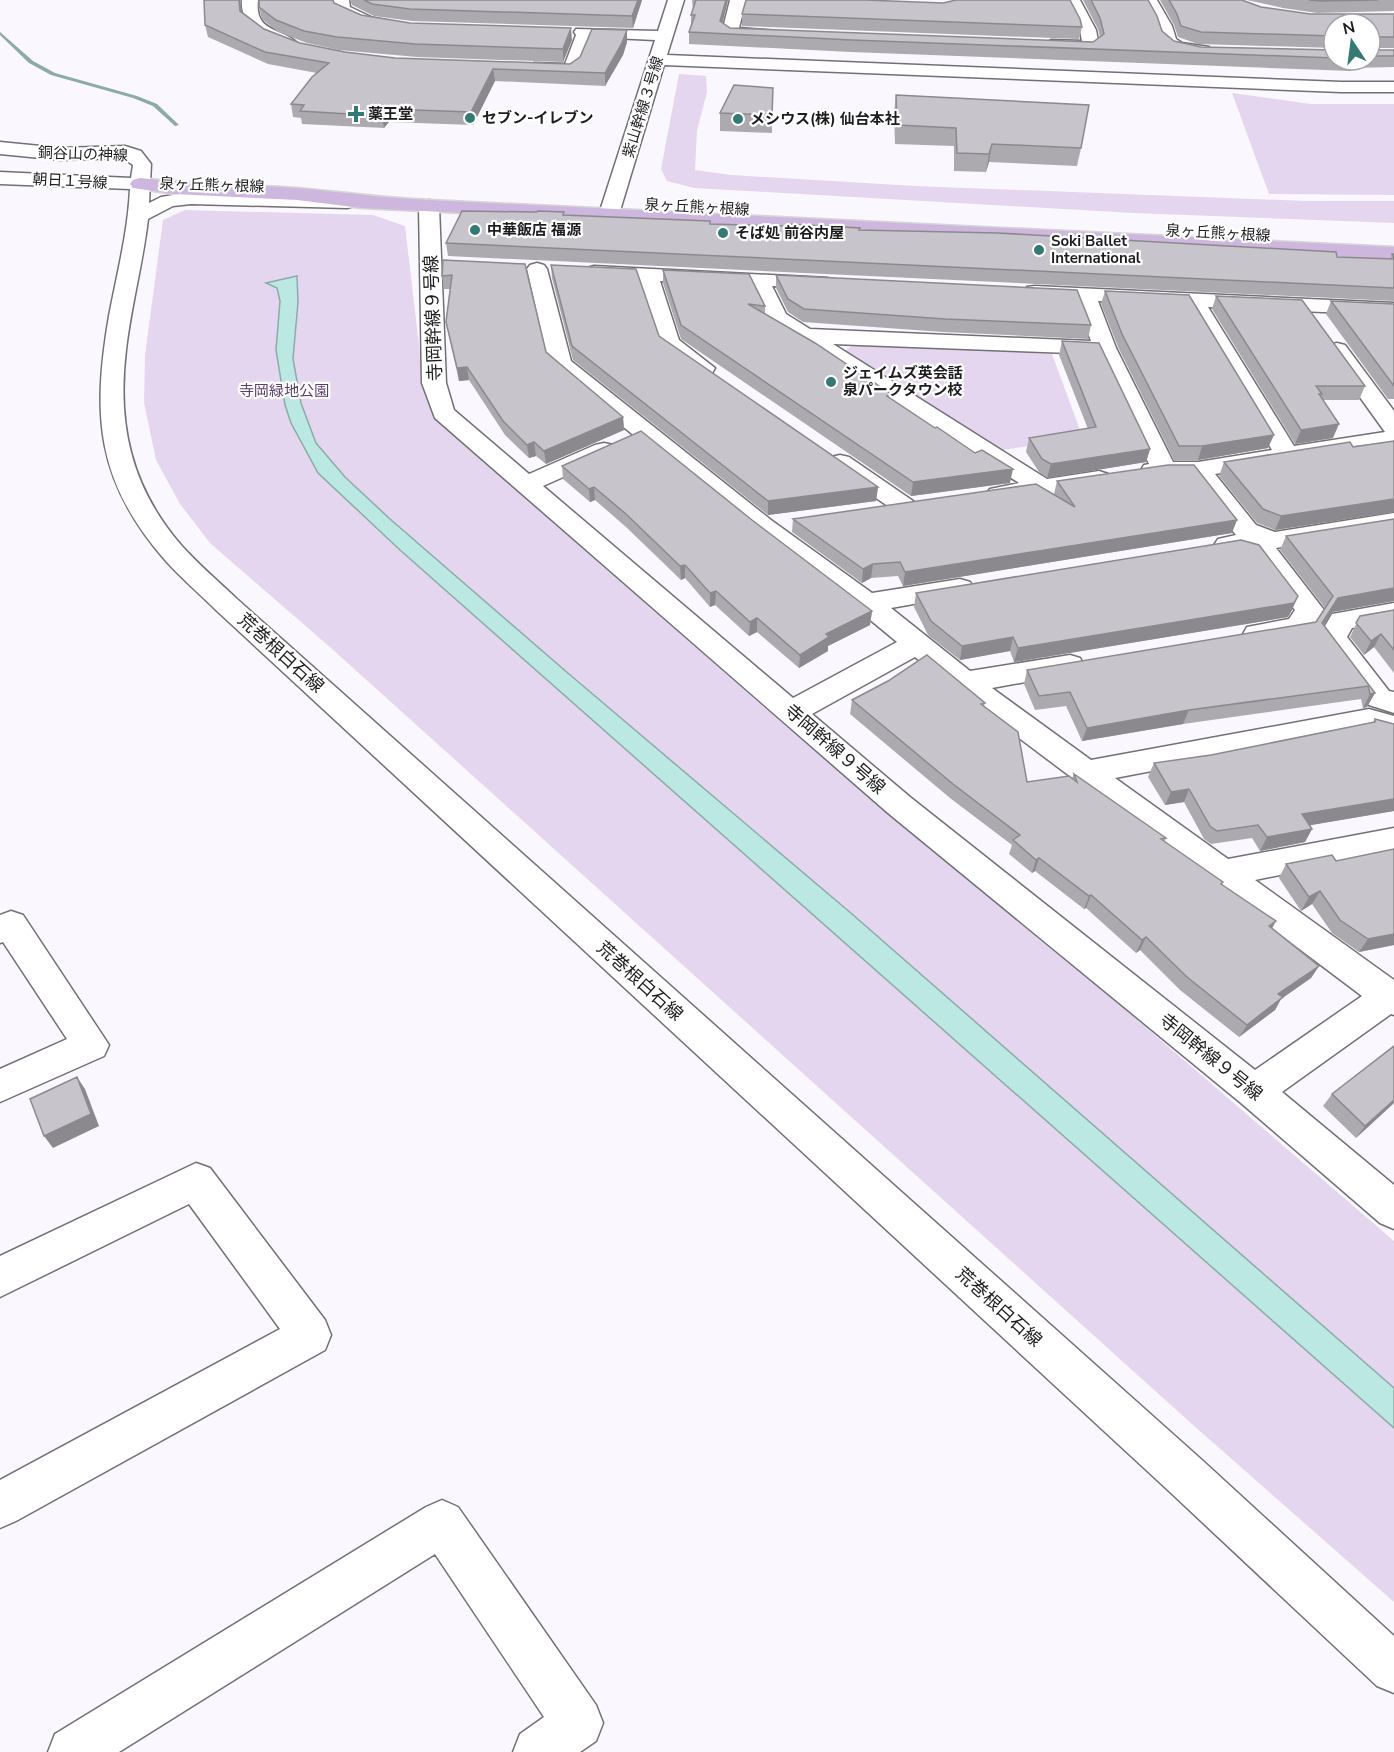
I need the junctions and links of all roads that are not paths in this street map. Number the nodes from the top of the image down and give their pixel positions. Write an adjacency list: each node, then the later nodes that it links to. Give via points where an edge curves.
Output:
1 (250, 0): 13 (street, via 248,8 254,23 274,39)
2 (341, 0): 7 (street, via 344,10 369,22)
3 (676, 0): 11 (street, 紫山幹線３号線)
4 (738, 0): 10 (street, via 730,32)
5 (1072, 0): 12 (street, via 1088,30 1091,46)
6 (1149, 0): 14 (street, via 1169,42 1197,51)
7 (401, 26)
8 (563, 32): 9 (street)
9 (586, 32): 11 (street); 16 (street, via 571,69)
10 (786, 34)
11 (664, 36): 15 (street, 紫山幹線３号線)
12 (1031, 44)
13 (306, 50)
14 (1221, 52)
15 (658, 60): 17 (street); 23 (street, 紫山幹線３号線)
16 (515, 67)
17 (1394, 87)
18 (0, 148): 20 (street, 銅谷山の神線, via 61,154 130,153 142,164)
19 (0, 178): 20 (street, 朝日１号線)
20 (139, 200): 21 (street); 21 (main road, 泉ヶ丘熊ヶ根線, via 174,188 297,194); 23 (main road, 泉ヶ丘熊ヶ根線, via 177,182); 72 (street, 荒巻根白石線, via 116,332 109,406 111,433 129,484 167,546 227,605)
21 (361, 202): 22 (main road, 泉ヶ丘熊ヶ根線)
22 (429, 206): 23 (main road, 泉ヶ丘熊ヶ根線); 44 (street, 寺岡幹線９号線, via 442,265 434,383 443,412)
23 (611, 209): 24 (main road, 泉ヶ丘熊ヶ根線); 25 (main road, 泉ヶ丘熊ヶ根線)
24 (1394, 241)
25 (1394, 253)
26 (647, 274): 27 (street); 36 (street, via 669,343); 38 (street, via 545,270 560,364)
27 (758, 279): 28 (street); 34 (street, via 777,318)
28 (837, 283)
29 (1014, 291): 30 (street)
30 (1085, 295): 31 (street); 35 (street)
31 (1193, 300): 32 (street); 41 (street)
32 (1305, 305): 33 (street); 37 (street)
33 (1394, 309)
34 (806, 336): 35 (street); 45 (street)
35 (1104, 348): 42 (street)
36 (718, 377)
37 (1394, 428)
38 (645, 432): 44 (street); 50 (street)
39 (1394, 438): 41 (street)
40 (825, 452): 47 (street, via 915,504)
41 (1287, 455): 43 (street)
42 (1164, 469): 43 (street); 45 (street)
43 (1198, 469): 49 (street, via 1247,531 1274,540)
44 (526, 484): 60 (street, 寺岡幹線９号線)
45 (1043, 488): 46 (street)
46 (972, 497)
47 (868, 511)
48 (798, 521): 50 (street)
49 (1394, 521)
50 (762, 526): 53 (street)
51 (1202, 549): 55 (street, via 1237,543 1264,551 1310,610 1298,627)
52 (982, 584): 53 (street)
53 (867, 603): 56 (street)
54 (1394, 612): 59 (street, via 1342,620 1332,638 1379,698)
55 (1229, 639)
56 (917, 644): 58 (street); 60 (street)
57 (1091, 661): 58 (street)
58 (964, 682): 62 (street)
59 (1394, 703)
60 (791, 712): 68 (street, 寺岡幹線９号線, via 899,805)
61 (1394, 728): 62 (street, via 1369,719)
62 (1086, 772): 64 (street)
63 (1394, 840): 64 (street)
64 (1224, 873): 66 (street)
65 (0, 929): 67 (street, via 11,925 91,1045)
66 (1392, 997): 68 (street)
67 (0, 1086)
68 (1254, 1091): 69 (street, 寺岡幹線９号線)
69 (1394, 1210)
70 (0, 1277): 71 (street, via 196,1180 310,1335)
71 (0, 1505)
72 (1394, 1669)
73 (73, 1752): 74 (street, via 442,1523 578,1724)
74 (538, 1752)

